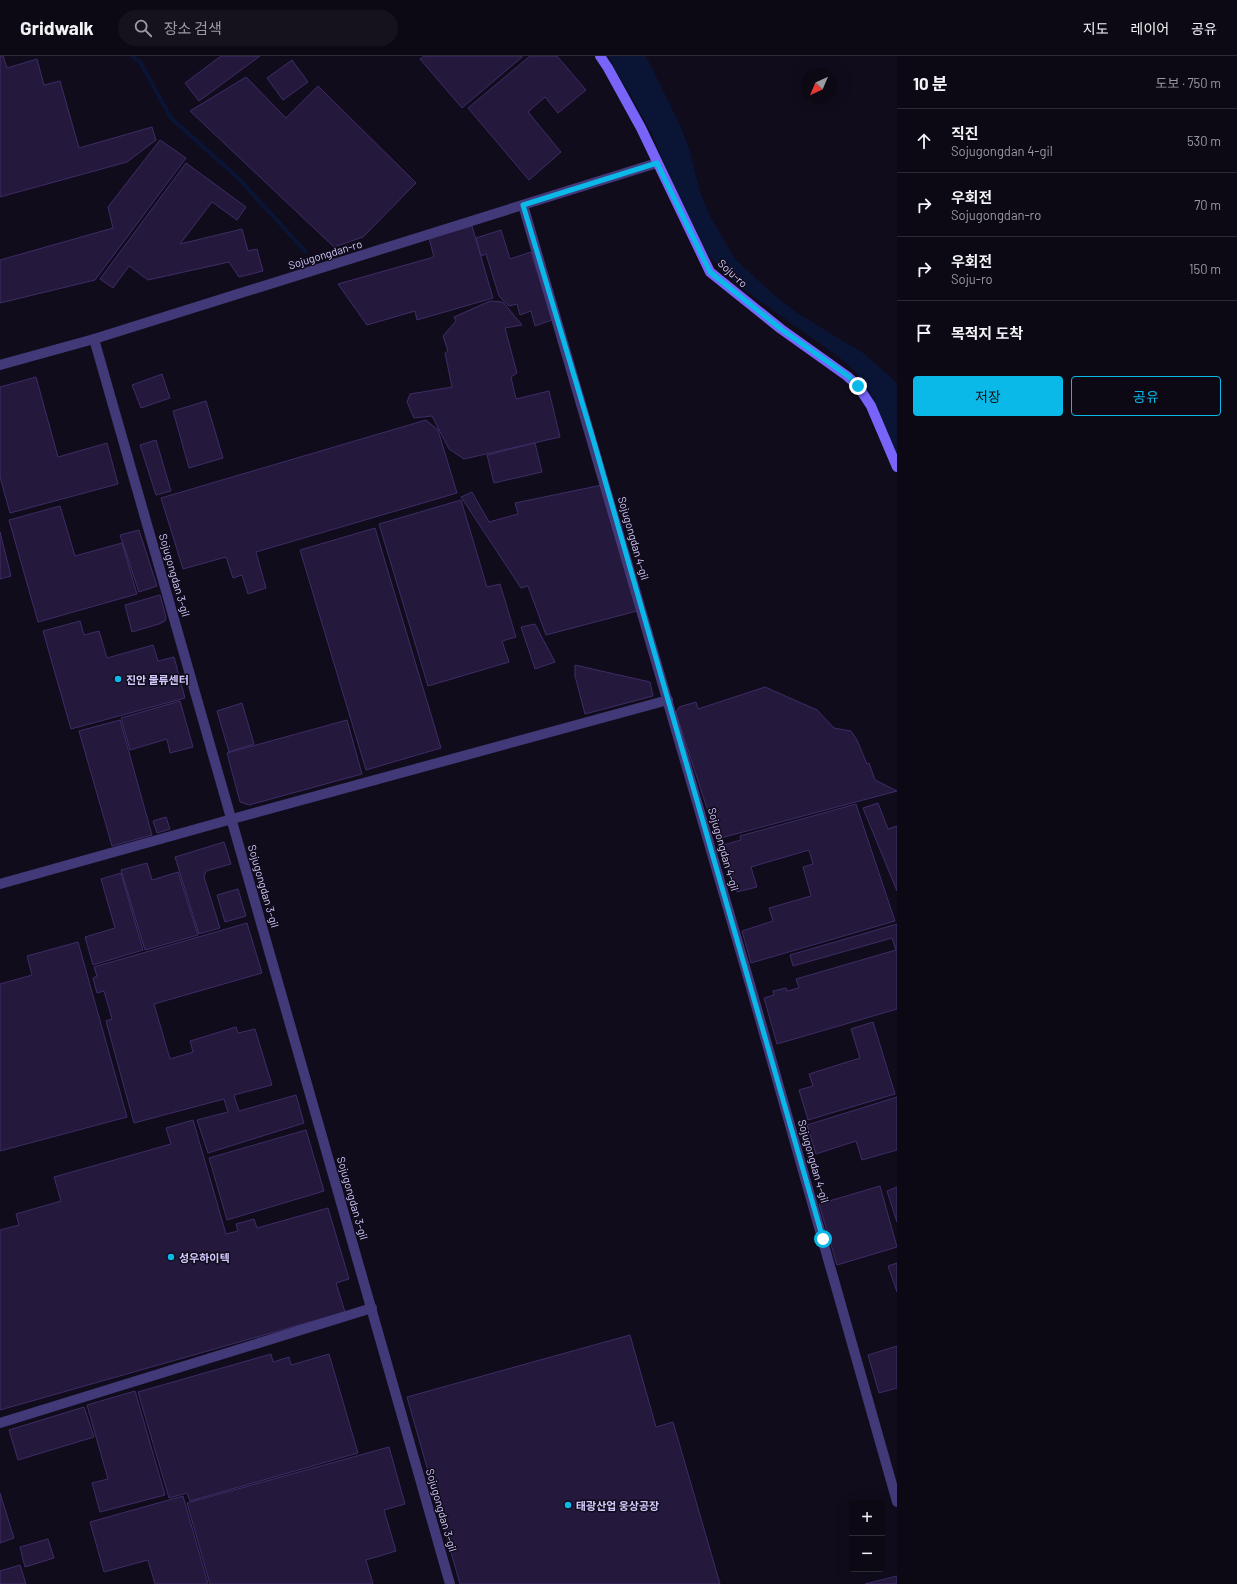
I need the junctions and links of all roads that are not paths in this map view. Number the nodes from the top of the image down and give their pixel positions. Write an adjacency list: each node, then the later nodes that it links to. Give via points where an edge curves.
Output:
1 (600, 56): 2 (street, Soju-ro, via 641,128)
2 (657, 163): 3 (street, Sojugongdan-ro); 6 (street, Soju-ro, via 710,272 858,386 871,406)
3 (523, 205): 4 (street, Sojugongdan-ro); 7 (street, Sojugongdan 4-gil)
4 (94, 339): 5 (street, Sojugongdan-ro); 8 (street, Sojugongdan 3-gil)
5 (0, 365)
6 (897, 467)
7 (668, 700): 8 (street); 12 (street, Sojugongdan 4-gil)
8 (232, 818): 9 (street); 10 (street, Sojugongdan 3-gil)
9 (0, 884)
10 (372, 1308): 11 (street); 13 (street, Sojugongdan 3-gil)
11 (0, 1423)
12 (897, 1502)
13 (450, 1584)

